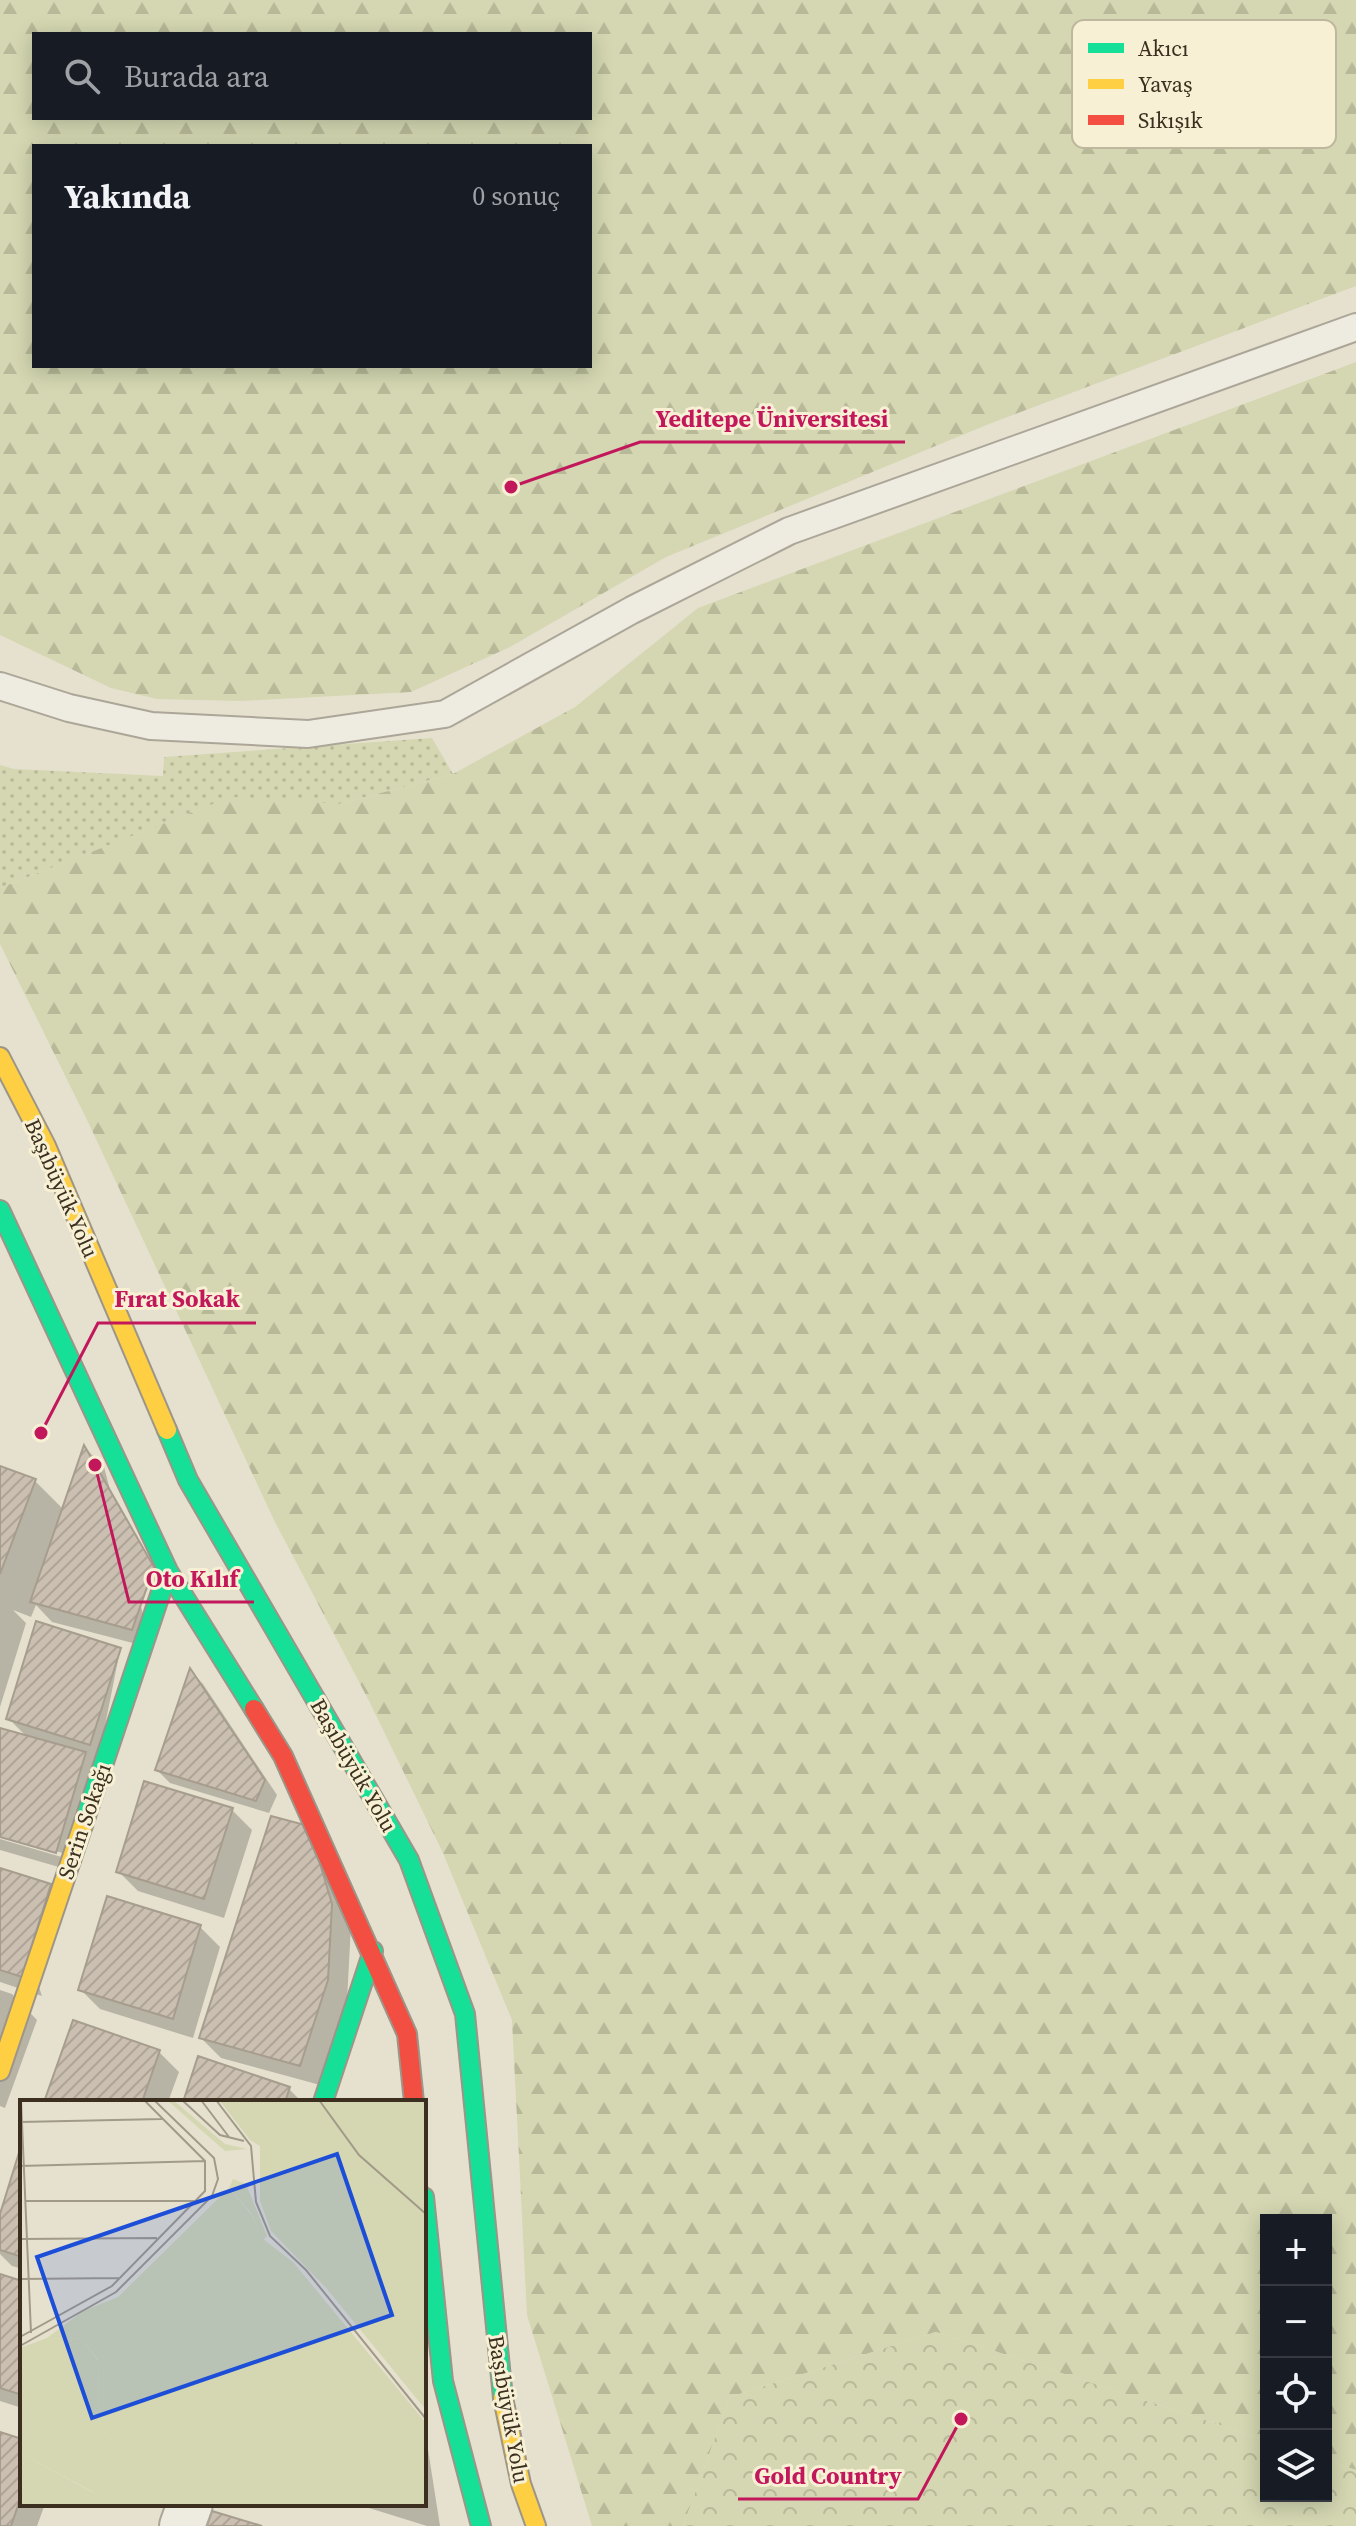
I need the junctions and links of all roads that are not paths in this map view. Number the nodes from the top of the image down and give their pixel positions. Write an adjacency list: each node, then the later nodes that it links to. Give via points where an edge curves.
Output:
1 (1356, 327): 2 (lane, via 789,531 445,714 308,734 151,726)
2 (0, 686)
3 (0, 1057): 14 (main road, Başıbüyük Yolu, via 46,1146 188,1480 409,1860 455,1986 465,2014 499,2380 521,2484)
4 (0, 1210): 5 (main road)
5 (168, 1571): 6 (main road, via 283,1756); 7 (main road, Serin Sokağı)
6 (373, 1951): 8 (main road); 9 (main road, via 407,2034)
7 (0, 2071)
8 (324, 2100)
9 (414, 2100)
10 (426, 2216): 13 (main road, via 443,2381)
11 (189, 2506): 12 (street)
12 (182, 2526)
13 (481, 2526)
14 (536, 2526)

